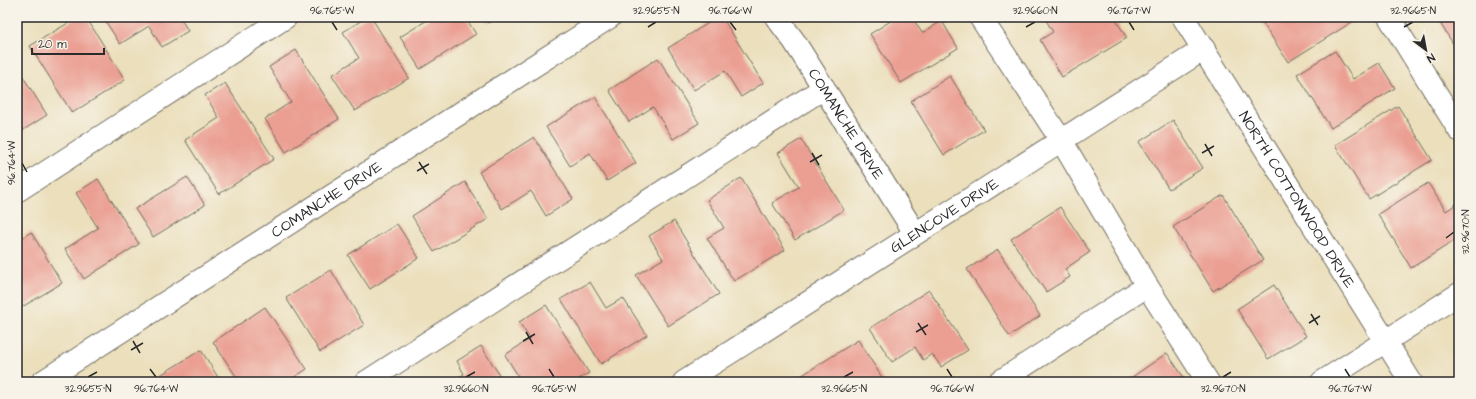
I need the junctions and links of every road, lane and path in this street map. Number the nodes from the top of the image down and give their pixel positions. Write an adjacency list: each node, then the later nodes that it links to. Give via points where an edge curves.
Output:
1 (286, 17): 11 (street)
2 (610, 17): 16 (street, COMANCHE DRIVE)
3 (776, 17): 8 (street, COMANCHE DRIVE)
4 (980, 17): 10 (street)
5 (1183, 17): 7 (street, NORTH COTTONWOOD DRIVE)
6 (1389, 17): 9 (street)
7 (1204, 49): 10 (street, GLENCOVE DRIVE); 15 (street, NORTH COTTONWOOD DRIVE)
8 (824, 88): 12 (street, COMANCHE DRIVE); 17 (street)
9 (1459, 130)
10 (1061, 140): 12 (street, GLENCOVE DRIVE); 13 (street)
11 (17, 191)
12 (915, 233): 18 (street, GLENCOVE DRIVE)
13 (1147, 286): 19 (street); 20 (street)
14 (1459, 294): 15 (street)
15 (1386, 341): 21 (street); 22 (street, NORTH COTTONWOOD DRIVE)
16 (42, 382)
17 (366, 382)
18 (684, 382)
19 (999, 382)
20 (1208, 382)
21 (1322, 382)
22 (1411, 382)

